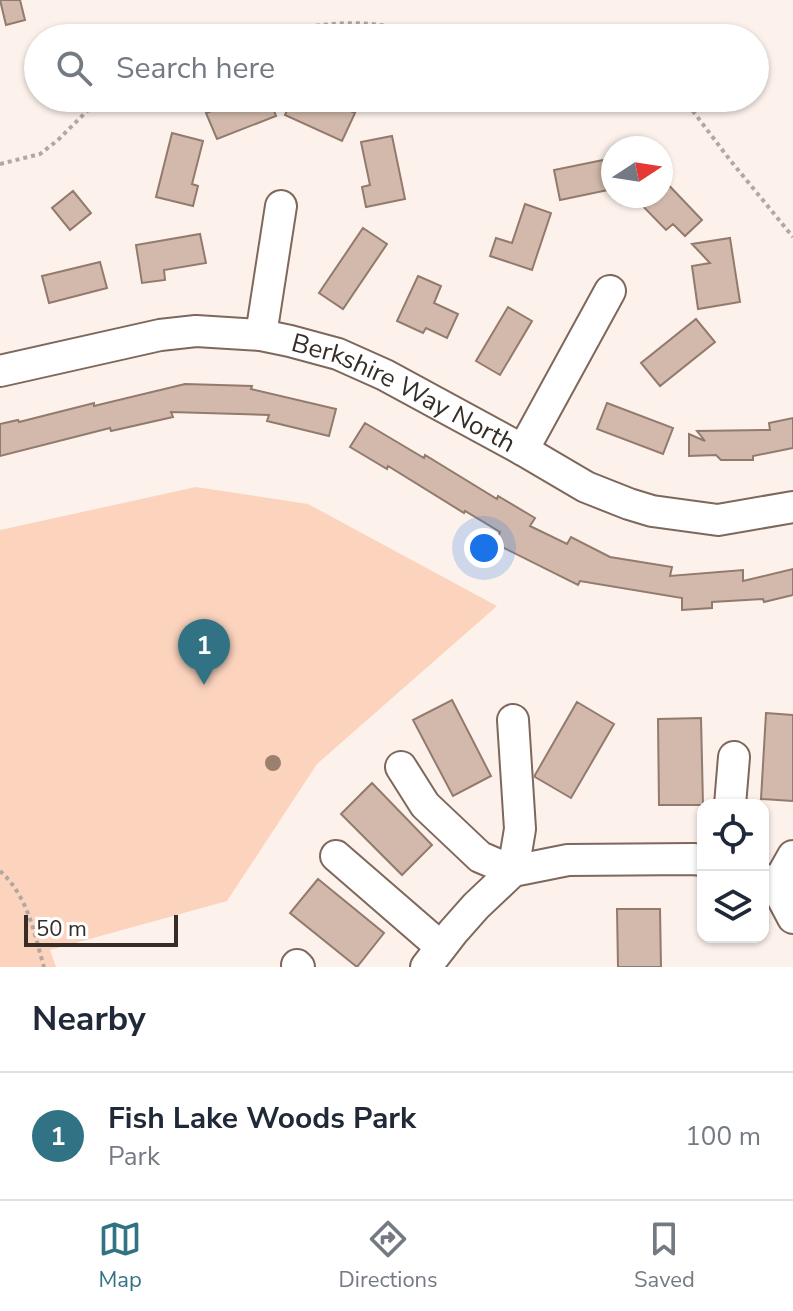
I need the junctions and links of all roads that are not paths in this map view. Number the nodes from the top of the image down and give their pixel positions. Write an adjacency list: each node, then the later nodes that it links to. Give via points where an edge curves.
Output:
1 (281, 206): 3 (street)
2 (610, 291): 5 (street)
3 (261, 335): 4 (street, Berkshire Way North, via 160,335); 5 (street, Berkshire Way North, via 338,354)
4 (0, 371)
5 (523, 450): 6 (street, Berkshire Way North, via 586,487 652,511 718,520)
6 (793, 507)
7 (513, 720): 14 (street, via 520,829)
8 (734, 757): 10 (street)
9 (401, 767): 14 (street, via 425,805 480,857)
10 (730, 799)
11 (336, 856): 17 (street)
12 (793, 856): 15 (street)
13 (697, 860): 14 (street, via 568,860)
14 (513, 871): 17 (street)
15 (770, 883): 16 (street)
16 (793, 918)
17 (434, 957)

